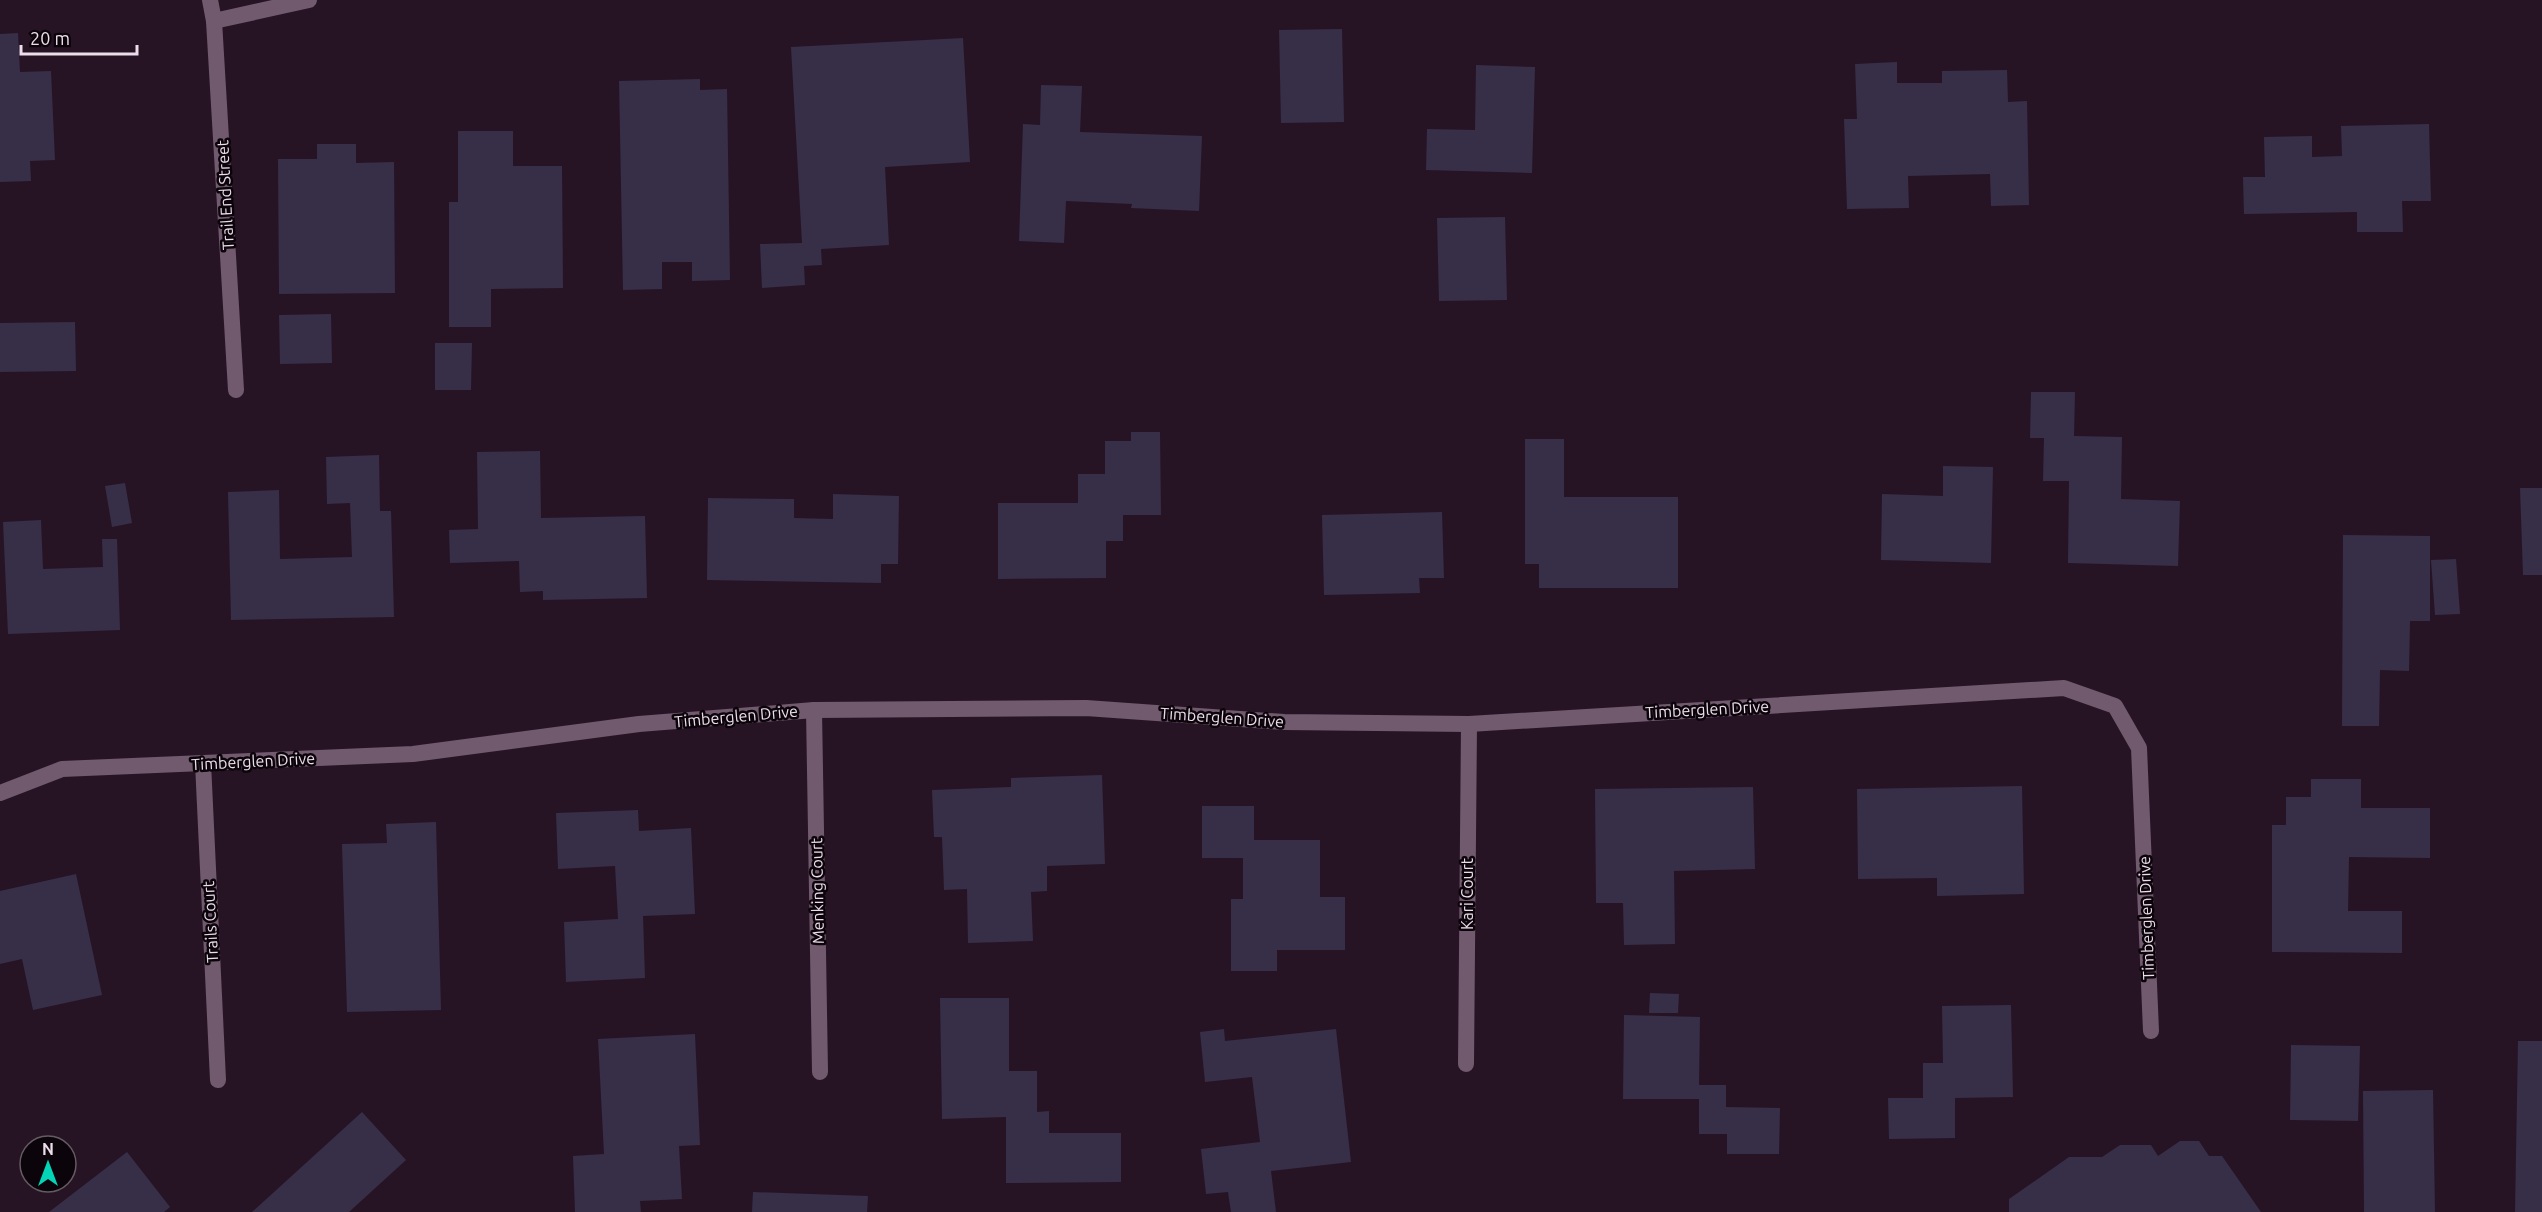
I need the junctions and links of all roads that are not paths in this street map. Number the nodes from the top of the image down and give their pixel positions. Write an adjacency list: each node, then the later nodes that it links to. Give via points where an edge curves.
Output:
1 (210, 0): 3 (street, Trail End Street)
2 (309, 0): 3 (street)
3 (214, 21): 4 (street, Trail End Street)
4 (236, 390)
5 (814, 710): 6 (street, Timberglen Drive, via 1086,708 1284,722); 7 (street, Timberglen Drive, via 639,724 413,753); 11 (street, Menking Court)
6 (1468, 724): 9 (street, Timberglen Drive, via 2064,688 2115,706 2139,748); 10 (street, Kari Court)
7 (203, 763): 8 (street, Timberglen Drive, via 62,770); 12 (street, Trails Court)
8 (0, 793)
9 (2151, 1031)
10 (1466, 1064)
11 (820, 1072)
12 (218, 1080)

